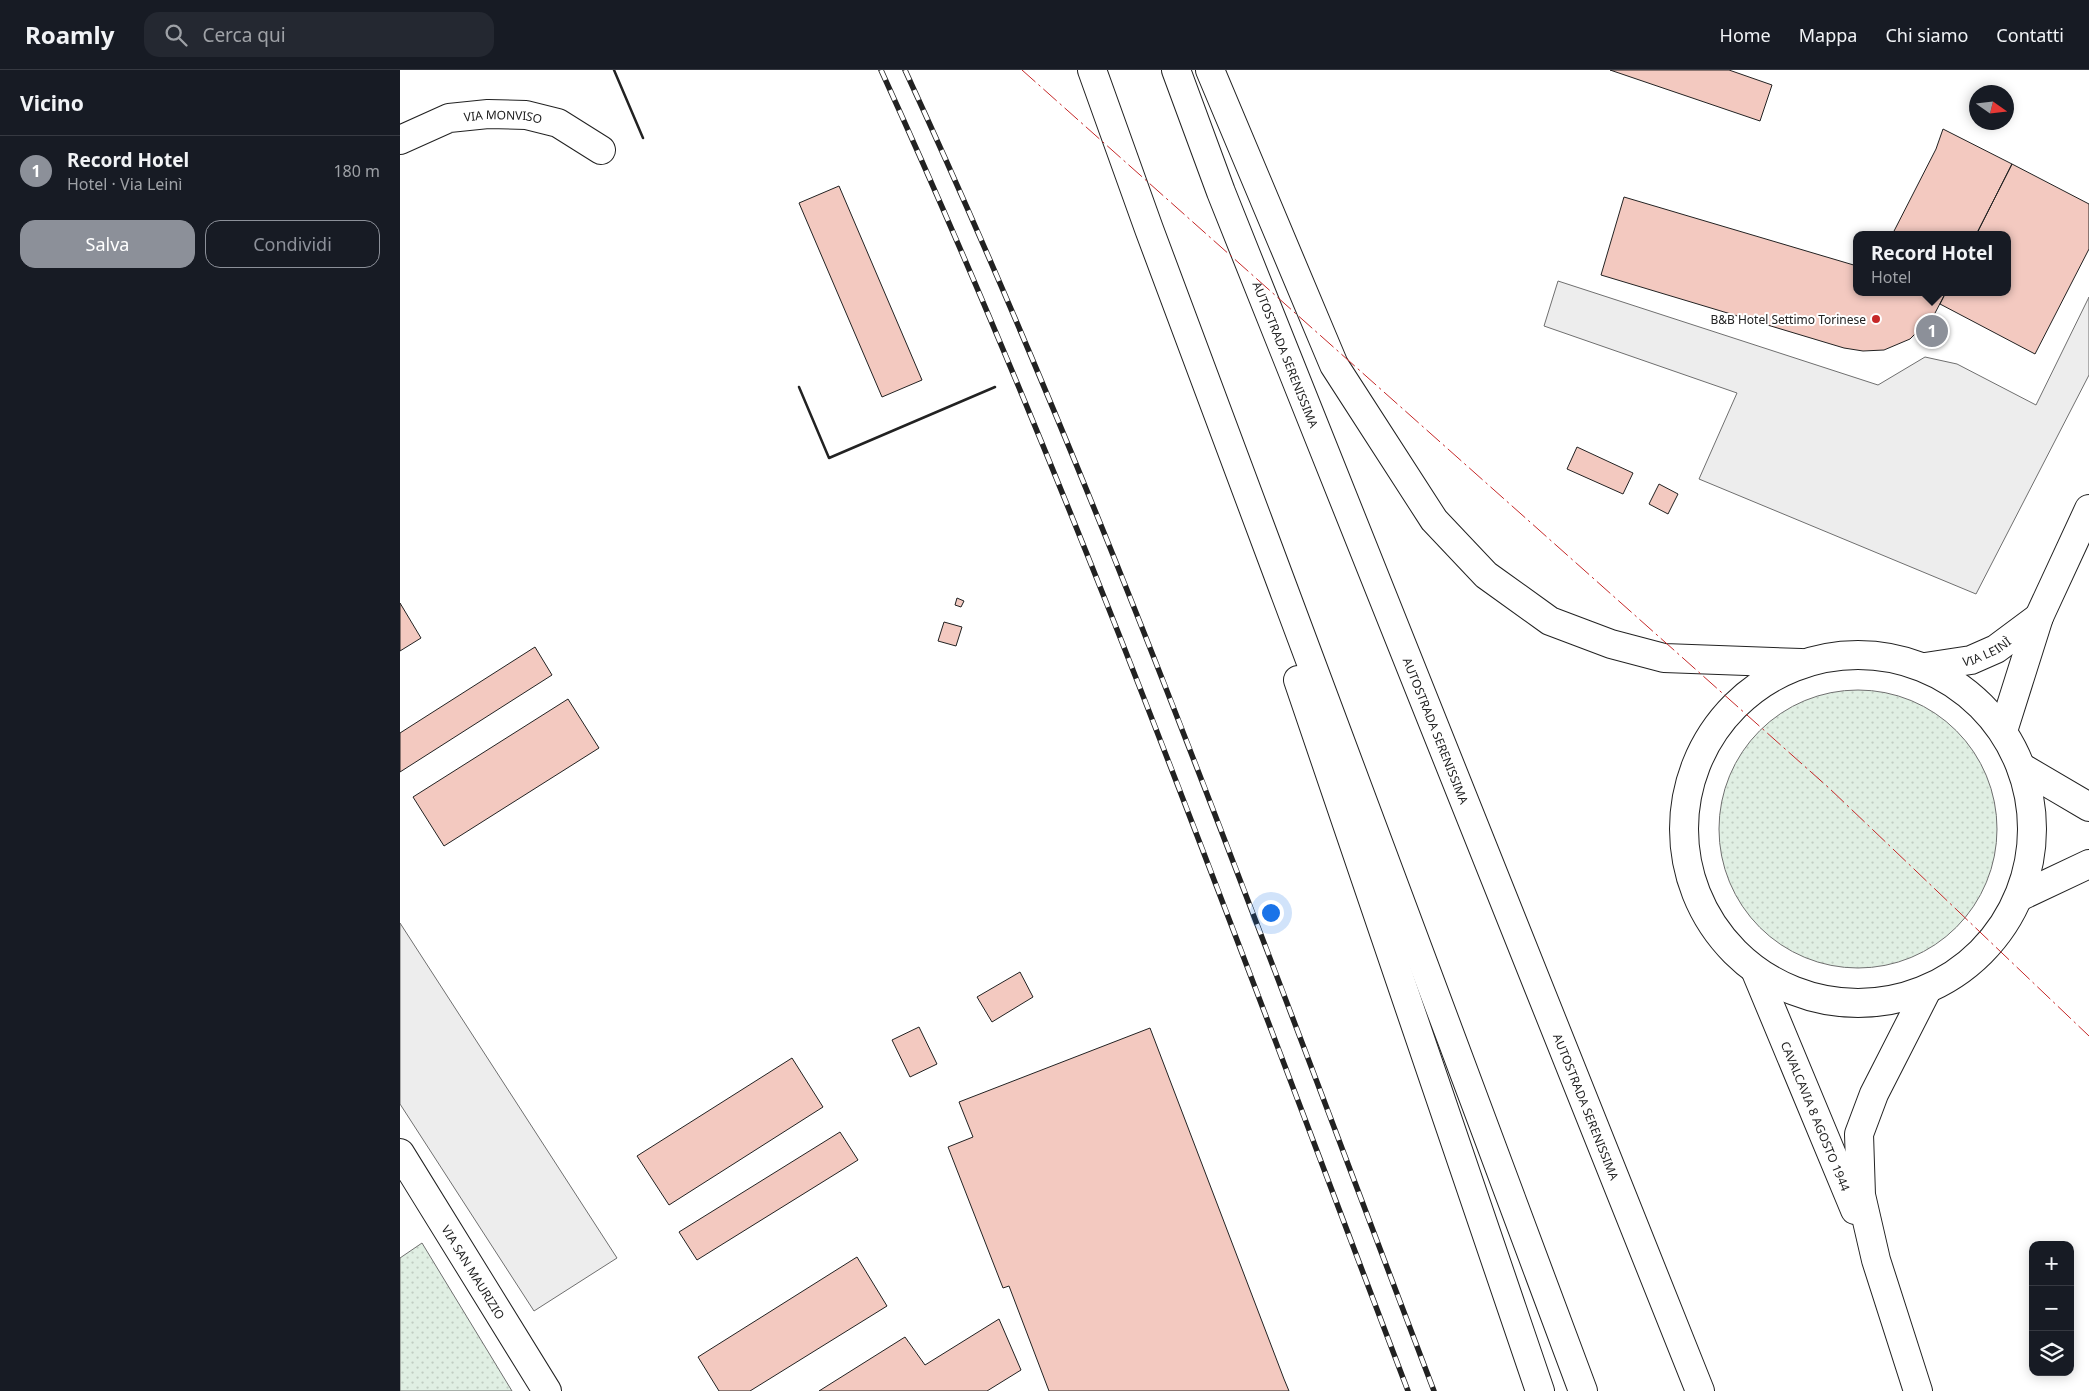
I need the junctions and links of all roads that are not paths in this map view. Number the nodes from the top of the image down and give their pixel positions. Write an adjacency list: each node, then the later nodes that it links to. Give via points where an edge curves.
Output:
1 (1091, 70): 20 (main road); 21 (main road)
2 (1176, 70): 22 (main road, AUTOSTRADA SERENISSIMA, via 1224,202)
3 (1210, 70): 8 (main road, via 1334,365 1434,520 1486,575 1550,621 1611,644 1664,658)
4 (400, 140): 5 (main road, VIA MONVISO, via 449,118 526,115 558,123)
5 (601, 150)
6 (2089, 509): 7 (main road, VIA LEINÌ)
7 (2039, 617): 9 (main road, VIA LEINÌ, via 1996,649 1971,660); 10 (main road, VIA LEINÌ)
8 (1802, 663): 9 (main road, via 1843,654 1885,656); 15 (main road, via 1753,689 1715,728 1691,777 1683,831 1692,885 1718,933)
9 (1925, 667): 10 (main road, via 1969,693)
10 (2003, 731): 11 (main road)
11 (2021, 767): 12 (main road); 14 (main road, via 2031,810 2031,854)
12 (2089, 807)
13 (2089, 864): 14 (main road)
14 (2019, 897): 16 (main road, via 1996,936 1965,967)
15 (1756, 972): 16 (main road, via 1810,997 1869,1004); 18 (main road, CAVALCAVIA 8 AGOSTO 1944)
16 (1927, 990): 18 (main road, CAVALCAVIA 8 AGOSTO 1944, via 1877,1086 1859,1134 1861,1196)
17 (400, 1153): 19 (main road, VIA SAN MAURIZIO)
18 (1876, 1260): 23 (main road, CAVALCAVIA 8 AGOSTO 1944)
19 (547, 1391)
20 (1540, 1391)
21 (1583, 1391)
22 (1700, 1391)
23 (1918, 1391)

